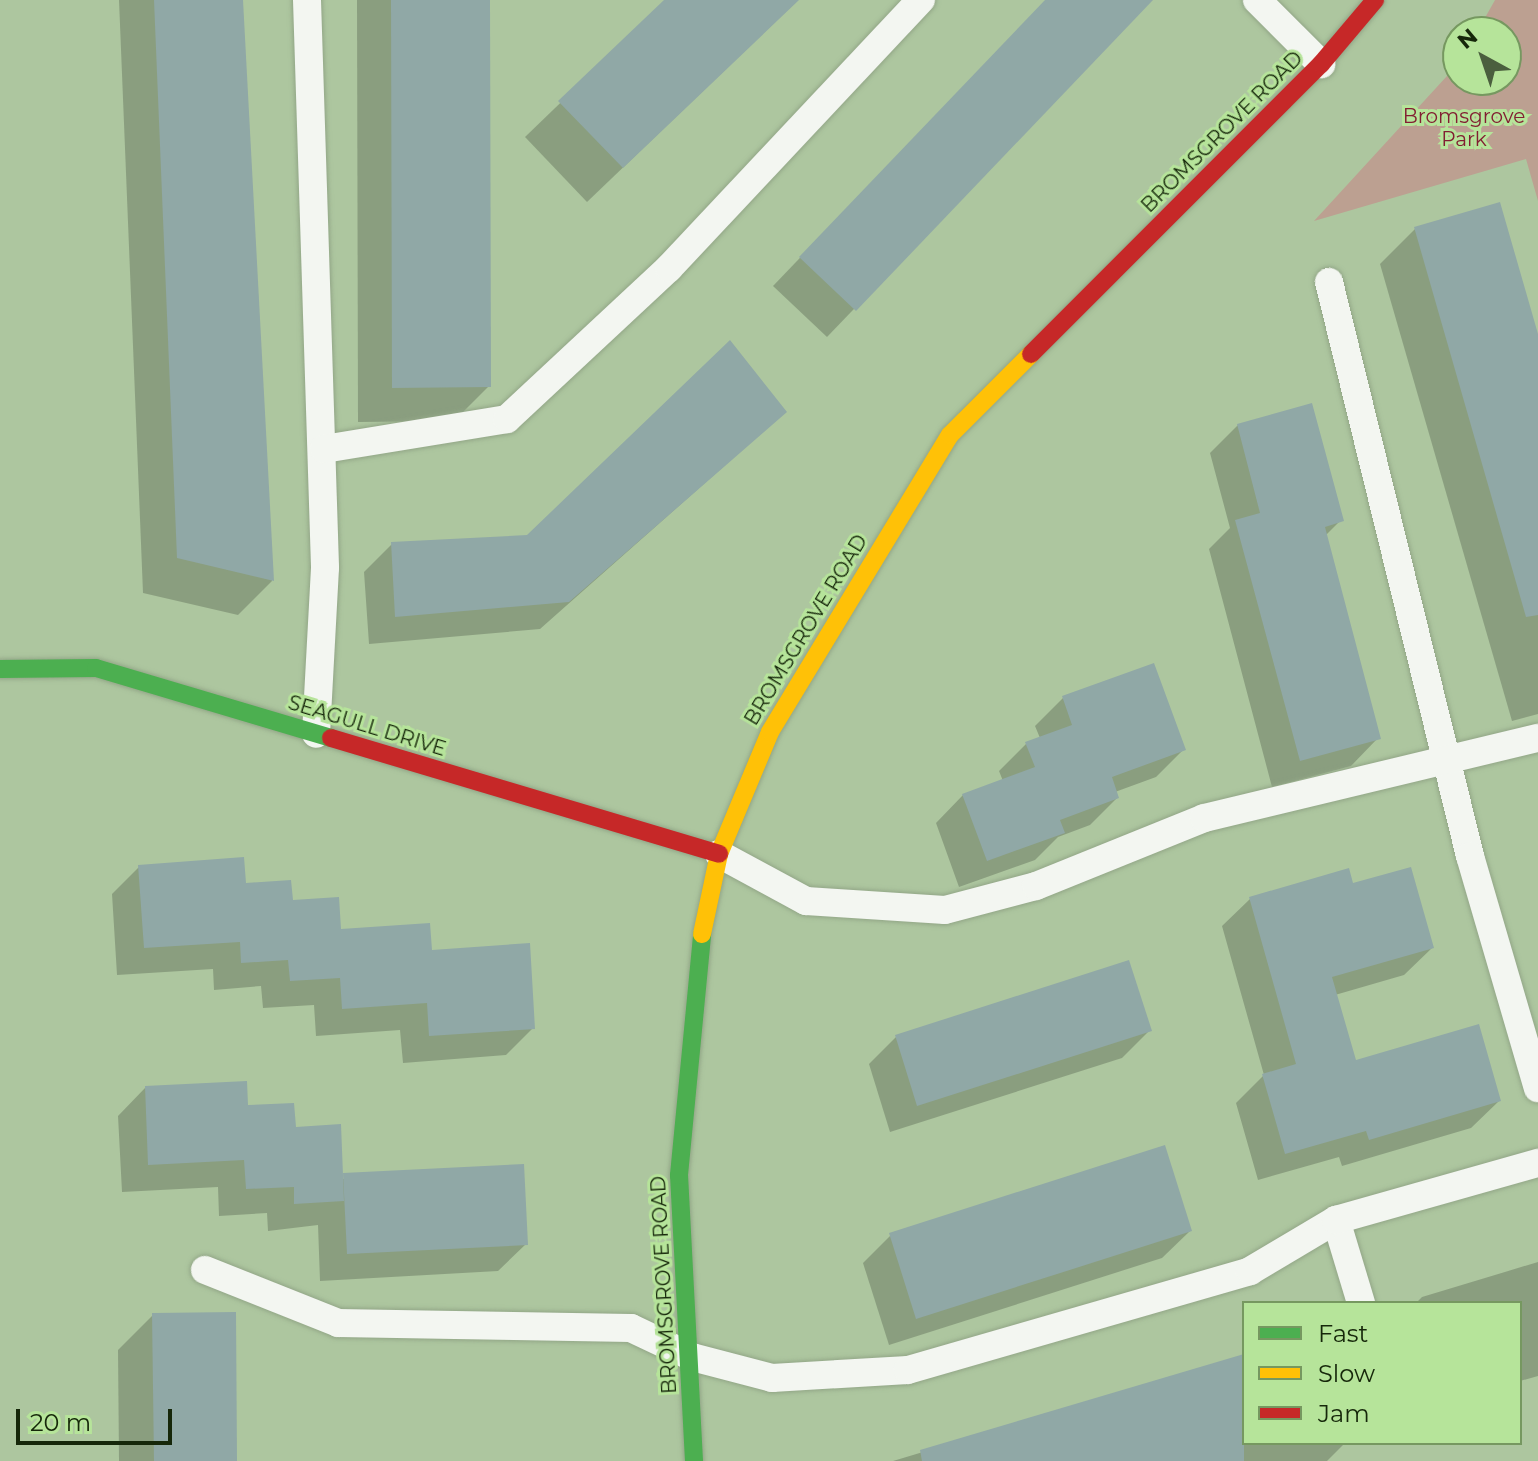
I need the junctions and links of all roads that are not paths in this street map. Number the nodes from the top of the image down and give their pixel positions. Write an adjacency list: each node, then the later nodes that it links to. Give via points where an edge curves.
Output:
1 (307, 0): 7 (lane)
2 (921, 0): 7 (lane, via 669,268 507,419)
3 (1257, 0): 5 (lane)
4 (1375, 0): 5 (street, BROMSGROVE ROAD)
5 (1321, 64): 12 (street, BROMSGROVE ROAD, via 950,435 770,732)
6 (1329, 282): 11 (lane)
7 (324, 449): 9 (lane, via 325,568)
8 (0, 669): 9 (street, SEAGULL DRIVE, via 96,668)
9 (316, 734): 12 (street, SEAGULL DRIVE)
10 (1538, 738): 11 (lane)
11 (1447, 757): 12 (lane, via 1204,818 1036,886 945,910 806,901); 13 (lane, via 1498,963)
12 (719, 854): 18 (street, BROMSGROVE ROAD, via 696,962 679,1175)
13 (1538, 1088)
14 (1538, 1163): 15 (lane)
15 (1336, 1220): 17 (lane); 18 (lane, via 1250,1271 908,1370 772,1378)
16 (205, 1270): 18 (lane, via 338,1323 631,1328)
17 (1360, 1301)
18 (692, 1357): 19 (street, BROMSGROVE ROAD)
19 (694, 1461)

